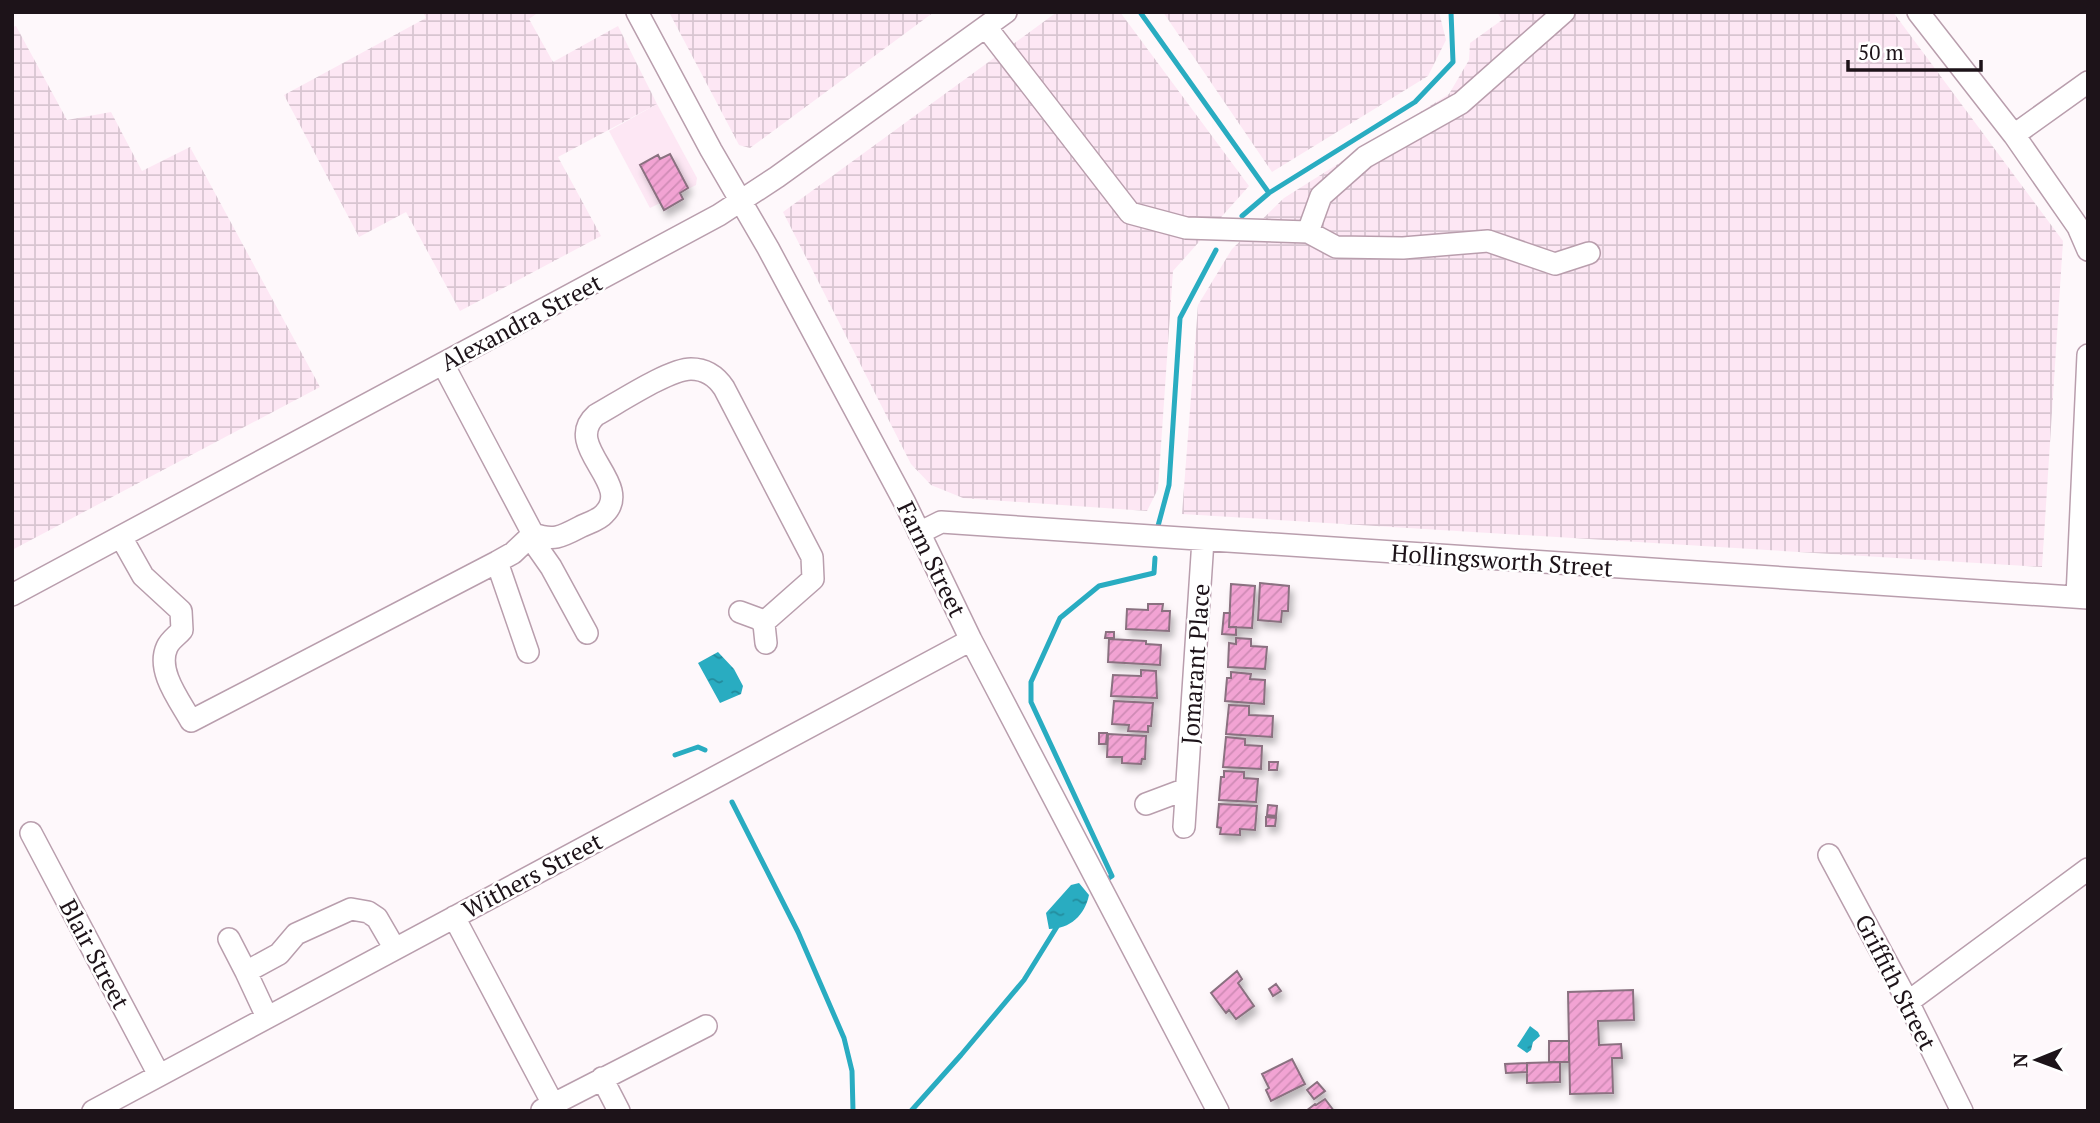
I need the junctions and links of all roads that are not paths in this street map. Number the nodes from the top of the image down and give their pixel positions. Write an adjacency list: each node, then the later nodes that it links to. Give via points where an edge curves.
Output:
1 (636, 12): 8 (street, Farm Street)
2 (1006, 12): 5 (street, Alexandra Street)
3 (1918, 12): 7 (street)
4 (1559, 16): 9 (street, via 1461,103 1365,157 1321,196)
5 (986, 27): 8 (street, Alexandra Street); 9 (street, via 1130,213 1186,228)
6 (2088, 82): 7 (street)
7 (2014, 135): 10 (street)
8 (740, 202): 13 (street, Alexandra Street); 14 (street, Farm Street)
9 (1308, 232): 11 (street, via 1336,247 1404,248 1488,241 1555,264)
10 (2088, 250)
11 (1589, 253)
12 (2088, 355): 20 (street)
13 (443, 364): 15 (street); 16 (street, Alexandra Street)
14 (919, 533): 17 (street, Hollingsworth Street, via 941,522); 23 (street, Farm Street)
15 (532, 536): 18 (street); 21 (street, via 562,536 603,516 611,505 611,489 588,445 588,422 675,372 708,372 724,388 812,557 813,579 765,633 759,619); 22 (street)
16 (121, 537): 18 (street, via 143,576 181,611 182,630 166,648 165,670 191,721); 19 (street, Alexandra Street)
17 (1203, 540): 20 (street, Hollingsworth Street); 25 (street, Jomarant Place)
18 (497, 562): 24 (street)
19 (12, 595)
20 (2082, 598)
21 (740, 612)
22 (586, 633)
23 (971, 640): 31 (street, Withers Street); 43 (street, Farm Street)
24 (528, 652)
25 (1186, 789): 26 (street); 27 (street, Jomarant Place)
26 (1146, 804)
27 (1184, 827)
28 (31, 833): 38 (street, Blair Street)
29 (1829, 855): 35 (street, Griffith Street)
30 (2088, 869): 35 (street)
31 (454, 917): 33 (street, Withers Street); 40 (street)
32 (229, 939): 34 (street)
33 (395, 949): 34 (street, via 377,918 359,910 346,911 296,934 279,954); 36 (street, Withers Street)
34 (246, 972): 36 (street)
35 (1908, 1002): 44 (street, Griffith Street)
36 (267, 1017): 38 (street, Withers Street)
37 (706, 1026): 39 (street)
38 (159, 1075): 41 (street, Withers Street)
39 (602, 1079): 40 (street); 42 (street)
40 (547, 1107)
41 (93, 1111)
42 (619, 1111)
43 (1218, 1111)
44 (1962, 1111)

